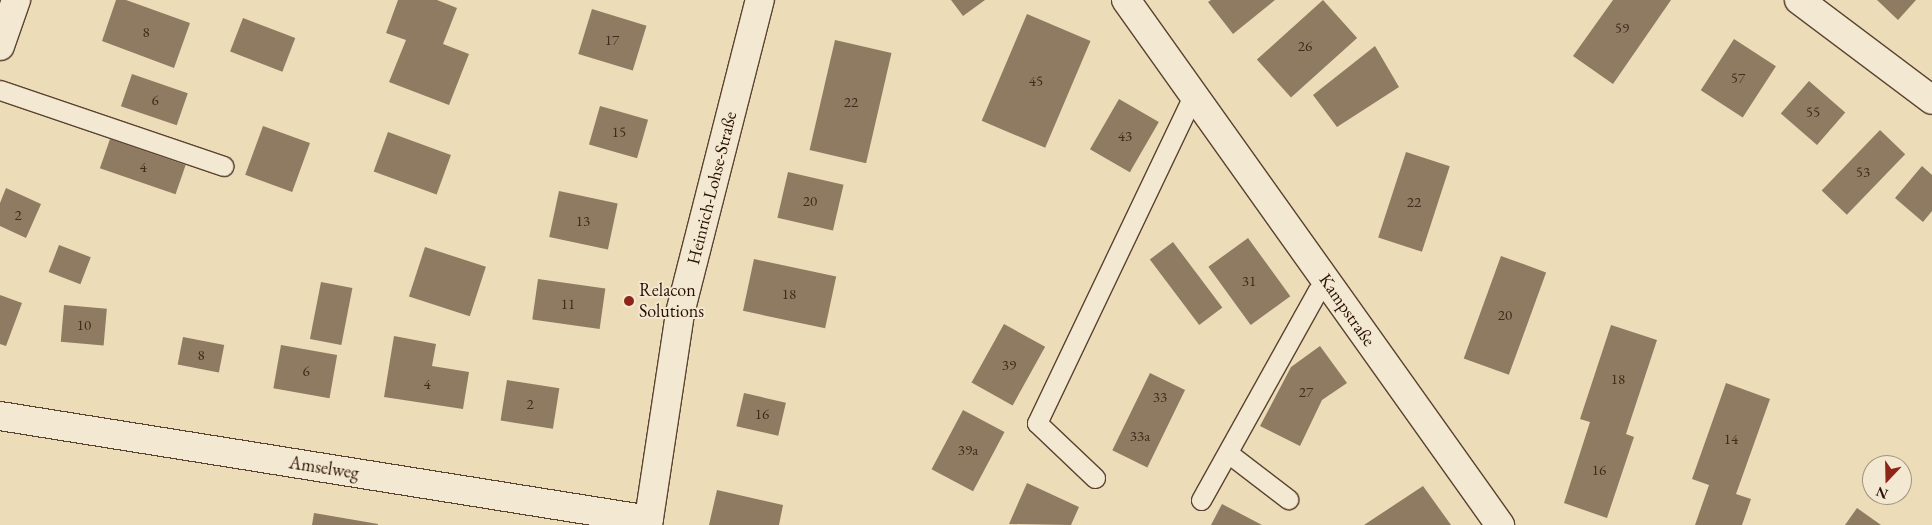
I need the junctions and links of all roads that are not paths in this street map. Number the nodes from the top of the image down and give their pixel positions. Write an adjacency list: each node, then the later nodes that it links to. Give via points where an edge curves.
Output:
1 (16, 0): 5 (street)
2 (760, 0): 16 (street, Heinrich-Lohse-Straße, via 680,313)
3 (1126, 0): 7 (street, Kampstraße)
4 (1799, 0): 8 (street)
5 (0, 46)
6 (0, 90): 9 (lane)
7 (1194, 94): 13 (lane, via 1037,423); 17 (street, Kampstraße)
8 (1932, 100)
9 (223, 166)
10 (1318, 290): 12 (lane)
11 (0, 416): 16 (street, Amselweg)
12 (1228, 453): 14 (lane); 15 (lane)
13 (1095, 478)
14 (1288, 499)
15 (1201, 500)
16 (648, 523)
17 (1500, 525)

